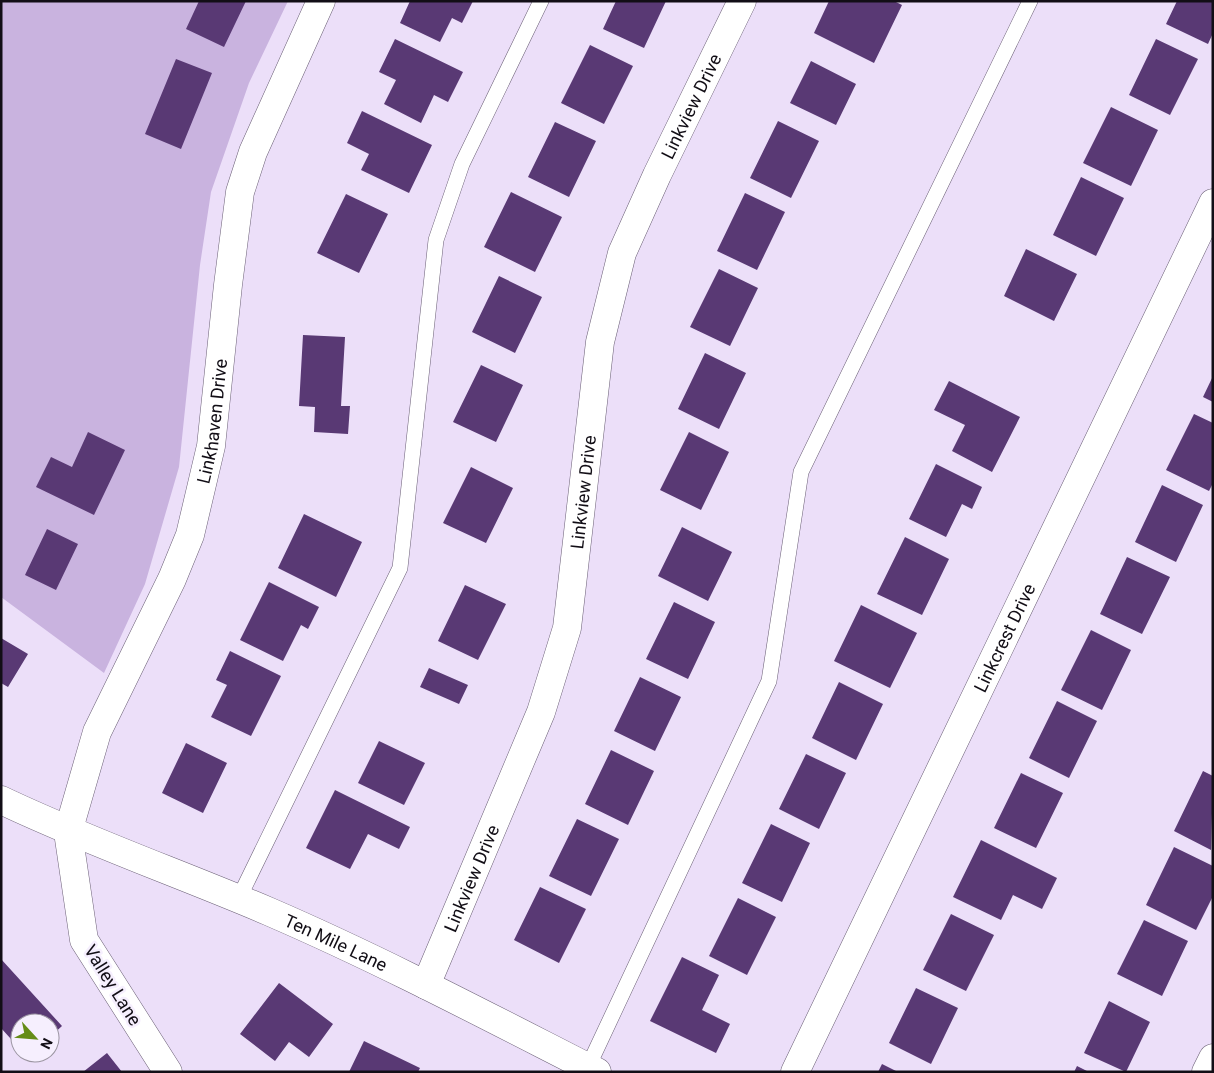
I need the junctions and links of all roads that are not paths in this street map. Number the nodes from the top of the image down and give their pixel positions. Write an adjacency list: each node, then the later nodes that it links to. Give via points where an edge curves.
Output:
1 (321, 1): 7 (street, Linkhaven Drive, via 253,152 240,192 212,446 190,535 172,579 97,732)
2 (541, 1): 8 (lane, via 462,164 436,240 400,568)
3 (742, 1): 9 (street, Linkview Drive, via 622,253 600,342 567,628 541,712)
4 (1030, 1): 11 (lane, via 801,472 769,681)
5 (1213, 203): 13 (street, Linkcrest Drive)
6 (1, 800): 7 (street, Ten Mile Lane)
7 (68, 832): 8 (street, Ten Mile Lane); 12 (street, Valley Lane, via 84,940)
8 (238, 900): 9 (street, Ten Mile Lane)
9 (426, 985): 11 (street, Ten Mile Lane)
10 (1213, 1058): 14 (street)
11 (592, 1070)
12 (168, 1072)
13 (795, 1072)
14 (1206, 1072)

